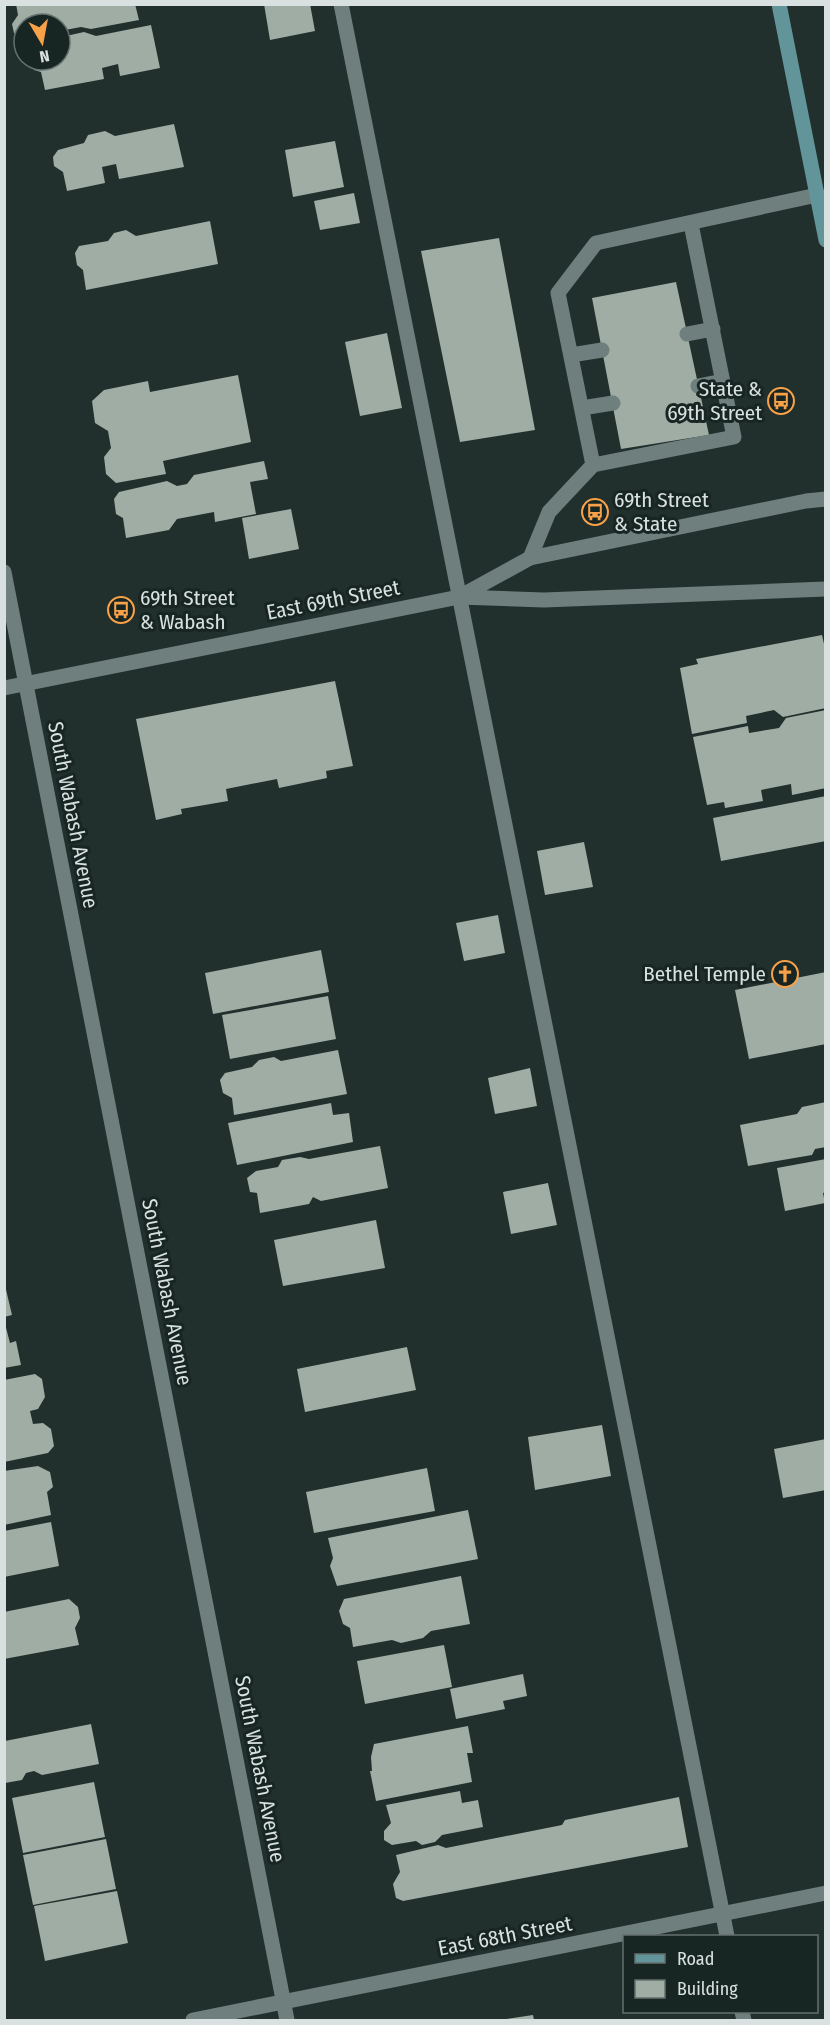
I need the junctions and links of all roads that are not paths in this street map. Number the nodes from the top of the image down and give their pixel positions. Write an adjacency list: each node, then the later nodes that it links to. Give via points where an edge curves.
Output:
1 (341, 4): 19 (street)
2 (779, 4): 3 (main road)
3 (821, 197): 4 (street); 5 (main road)
4 (691, 224): 6 (street); 9 (street, via 596,243 558,293)
5 (825, 240)
6 (713, 329): 7 (street); 10 (street)
7 (687, 334)
8 (602, 350): 9 (street)
9 (571, 355): 13 (street)
10 (723, 381): 11 (street); 14 (street, via 734,437)
11 (698, 386)
12 (613, 403): 13 (street)
13 (582, 408): 14 (street)
14 (593, 465): 16 (street, via 549,512)
15 (825, 499): 16 (street, East 69th Street)
16 (530, 558): 19 (street, East 69th Street)
17 (4, 572): 20 (street, South Wabash Avenue)
18 (825, 589): 19 (street, East 69th Street, via 544,600)
19 (459, 597): 20 (street, East 69th Street); 23 (street)
20 (26, 684): 21 (street, East 69th Street); 25 (street, South Wabash Avenue)
21 (4, 688)
22 (825, 1893): 23 (street, East 68th Street)
23 (722, 1914): 24 (street); 25 (street, East 68th Street)
24 (727, 1935)
25 (284, 2002): 26 (street, East 68th Street); 27 (street, South Wabash Avenue)
26 (193, 2020)
27 (287, 2020)

